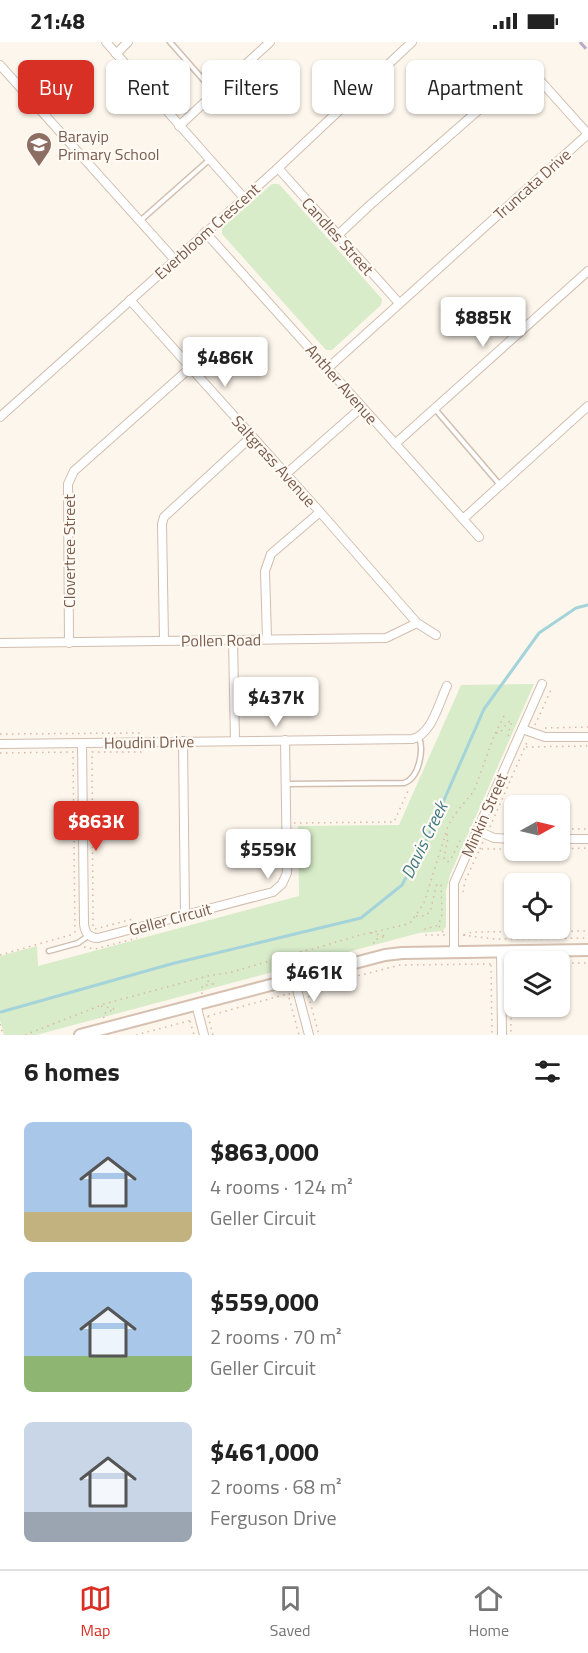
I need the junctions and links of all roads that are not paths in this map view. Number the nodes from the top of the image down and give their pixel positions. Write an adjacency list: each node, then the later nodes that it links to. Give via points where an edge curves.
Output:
1 (106, 42): 6 (street)
2 (129, 42): 6 (street)
3 (170, 42): 9 (lane)
4 (270, 42): 7 (street)
5 (412, 42): 13 (street, Everbloom Crescent)
6 (116, 54): 11 (street)
7 (251, 60)
8 (0, 65): 15 (street)
9 (202, 78)
10 (202, 105): 11 (street)
11 (179, 126): 12 (street)
12 (209, 160): 14 (street); 15 (lane)
13 (278, 168): 14 (street, Everbloom Crescent); 17 (street, Candles Street)
14 (244, 198): 16 (street, Everbloom Crescent)
15 (140, 221): 18 (street)
16 (205, 232): 18 (street, Everbloom Crescent); 23 (street, Anther Avenue)
17 (338, 235): 21 (street, Candles Street); 21 (street, Truncata Drive, via 528,67 588,134)
18 (174, 260): 20 (street, Everbloom Crescent)
19 (588, 271): 26 (street)
20 (130, 300): 22 (street, Saltgrass Avenue); 27 (street, Everbloom Crescent)
21 (399, 303): 23 (street, Truncata Drive)
22 (190, 368): 28 (street, Saltgrass Avenue); 41 (street, Clovertree Street, via 70,478)
23 (328, 368): 25 (street, Anther Avenue)
24 (588, 406): 31 (street)
25 (362, 407): 29 (street, Anther Avenue); 30 (street)
26 (435, 408): 29 (street); 31 (lane)
27 (0, 417)
28 (251, 436): 30 (street, Saltgrass Avenue); 38 (street, via 164,517)
29 (395, 444): 33 (street, Anther Avenue)
30 (286, 474): 32 (street, Saltgrass Avenue)
31 (500, 486): 33 (street)
32 (321, 512): 35 (street, Saltgrass Avenue); 37 (street, via 271,554 268,561)
33 (463, 519): 34 (street, Anther Avenue)
34 (479, 537)
35 (417, 623): 36 (street); 37 (street, Pollen Road, via 386,638)
36 (436, 635)
37 (267, 639): 39 (street, Pollen Road)
38 (165, 640): 39 (street, Pollen Road); 41 (street, Pollen Road)
39 (234, 640): 49 (street)
40 (0, 643): 41 (street, Pollen Road)
41 (69, 643)
42 (542, 684): 44 (street, Minkin Street)
43 (447, 686): 45 (street)
44 (522, 729): 46 (street, via 545,737); 53 (street, Minkin Street)
45 (419, 736): 47 (street, Houdini Drive); 52 (lane, via 422,753 409,782)
46 (588, 737)
47 (285, 740): 49 (street, Houdini Drive); 52 (street, Geller Circuit)
48 (183, 741): 49 (street, Houdini Drive); 50 (street, Houdini Drive); 57 (street)
49 (235, 741)
50 (82, 743): 51 (street, Houdini Drive); 58 (street, via 84,924)
51 (0, 744)
52 (285, 784): 57 (street, Geller Circuit, via 286,873 278,889)
53 (478, 831): 55 (street); 61 (street, Minkin Street, via 453,890)
54 (588, 838): 56 (street)
55 (504, 839)
56 (570, 839)
57 (185, 914): 58 (street, Geller Circuit, via 101,938)
58 (89, 936): 60 (lane, Geller Circuit)
59 (588, 950): 62 (street)
60 (49, 951)
61 (454, 951): 62 (street); 63 (street, via 376,957)
62 (501, 951): 69 (street)
63 (299, 976): 64 (street); 68 (street, via 298,992)
64 (196, 1004): 65 (street); 67 (street)
65 (101, 1031): 66 (street)
66 (80, 1035)
67 (204, 1035)
68 (309, 1035)
69 (502, 1035)

